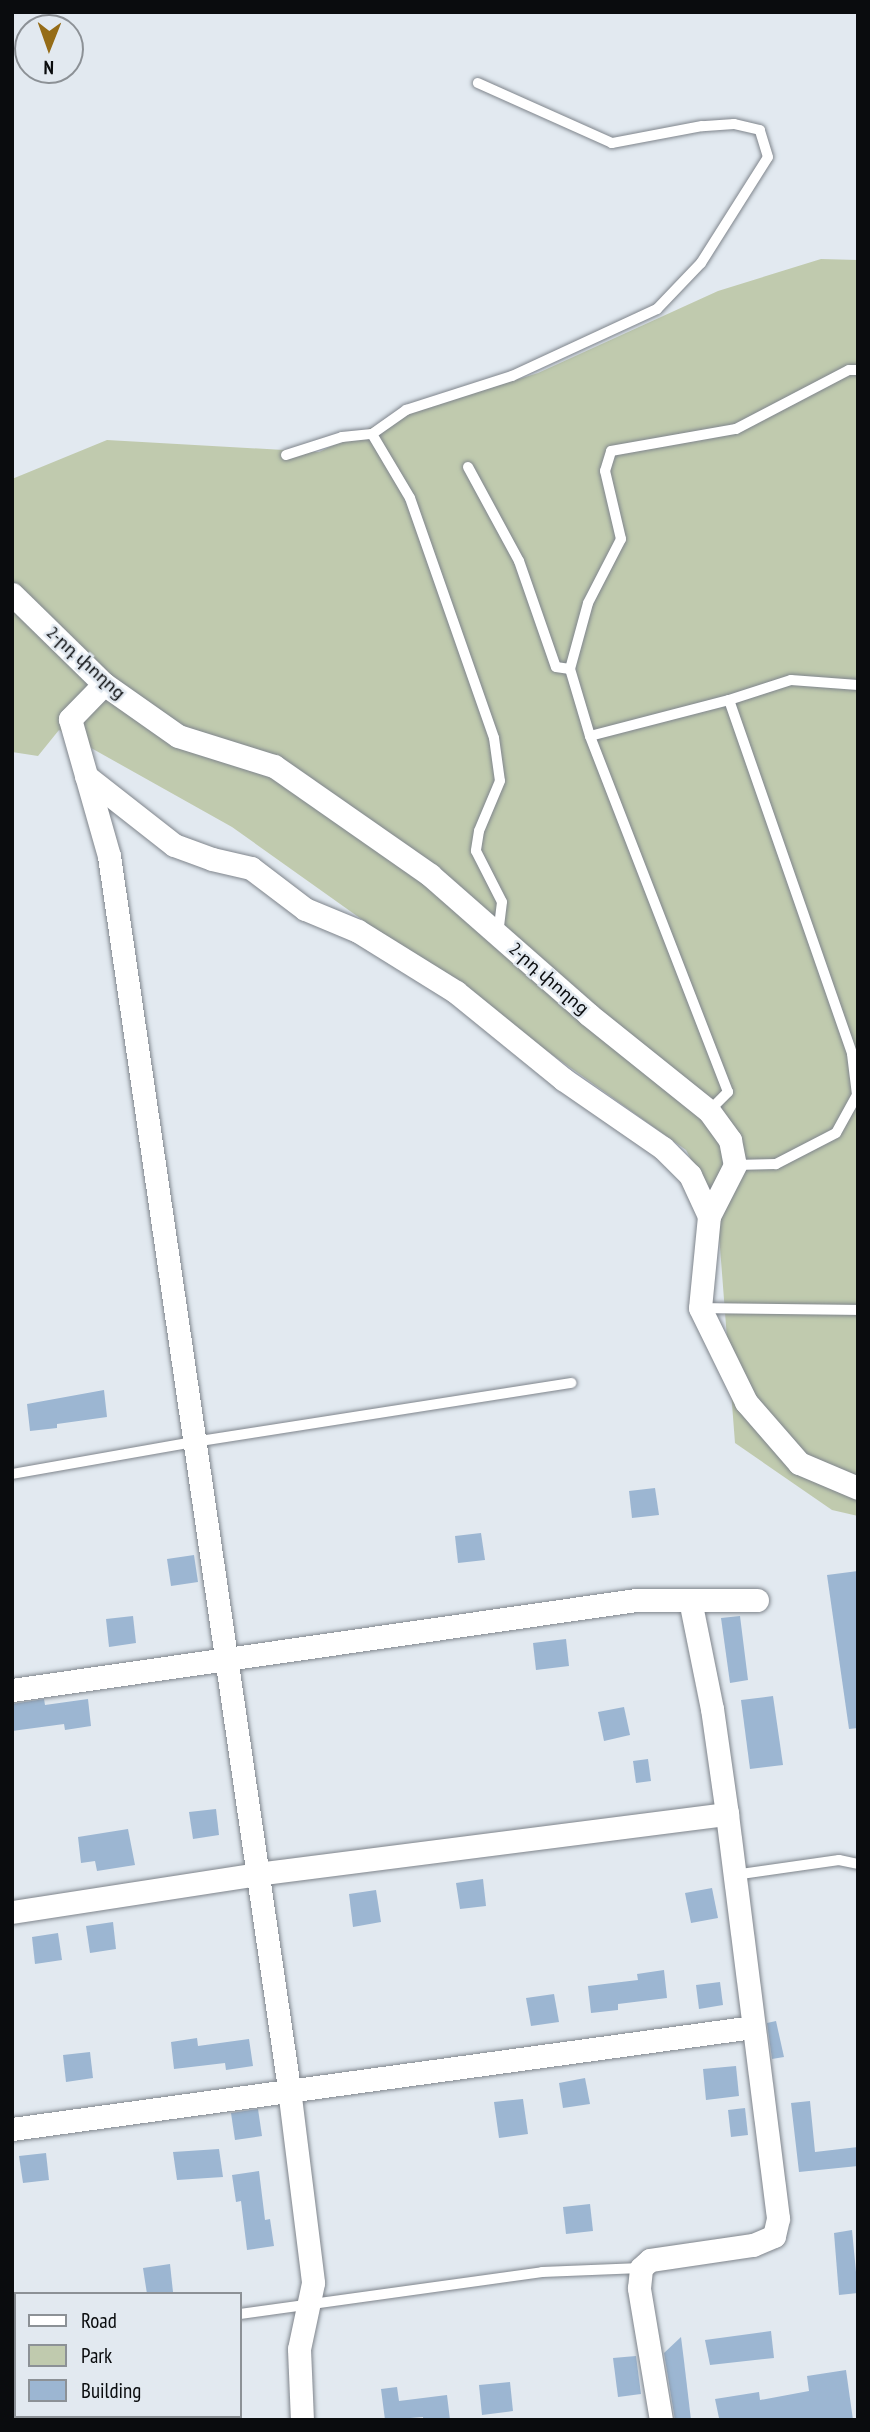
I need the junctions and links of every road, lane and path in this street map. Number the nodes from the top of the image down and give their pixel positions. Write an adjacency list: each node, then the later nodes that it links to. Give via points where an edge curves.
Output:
1 (478, 83): 3 (lane, via 612,143 734,124 760,130 768,157 701,263 657,309 512,376 406,410)
2 (858, 370): 7 (lane, via 849,370 736,429 611,451 605,471 621,539 588,603)
3 (372, 434): 4 (lane, via 342,437); 13 (lane, via 410,498 494,738 500,781 479,831 476,851 502,902)
4 (286, 455)
5 (468, 467): 7 (lane, via 519,561 556,667)
6 (12, 594): 9 (street, 2-րդ փողոց)
7 (570, 669): 11 (lane)
8 (856, 681): 10 (lane, via 791,680)
9 (104, 684): 12 (street, via 70,719); 13 (street, 2-րդ փողոց, via 178,736 274,766 430,875)
10 (730, 700): 11 (lane); 15 (lane, via 852,1054 857,1095 836,1133 776,1164)
11 (590, 736): 14 (lane, via 728,1092)
12 (86, 776): 16 (street, via 174,845 251,868 305,909 358,932 456,992 564,1079 663,1148 690,1175); 20 (street, via 109,856)
13 (498, 934): 14 (street, 2-րդ փողոց)
14 (709, 1111): 15 (street, 2-րդ փողոց, via 730,1140)
15 (735, 1165): 16 (street)
16 (709, 1216): 17 (street)
17 (700, 1308): 18 (lane); 22 (street, via 746,1402 799,1463)
18 (858, 1310)
19 (571, 1383): 20 (lane)
20 (194, 1442): 21 (lane); 25 (street)
21 (12, 1474)
22 (858, 1488)
23 (690, 1600): 24 (street); 25 (street, via 636,1600); 27 (street)
24 (757, 1600)
25 (226, 1661): 26 (street); 29 (street)
26 (12, 1690)
27 (727, 1814): 29 (street); 30 (street)
28 (858, 1864): 30 (lane, via 839,1860)
29 (257, 1874): 31 (street); 33 (street)
30 (734, 1875): 32 (street)
31 (12, 1912)
32 (753, 2027): 33 (street); 35 (street, via 778,2218 774,2236 754,2245 650,2260)
33 (289, 2089): 34 (street); 36 (street, via 313,2283)
34 (12, 2129)
35 (640, 2268): 36 (lane, via 542,2272); 39 (street, via 639,2288)
36 (307, 2306): 37 (lane); 38 (street, via 299,2349)
37 (242, 2314)
38 (302, 2420)
39 (661, 2420)

